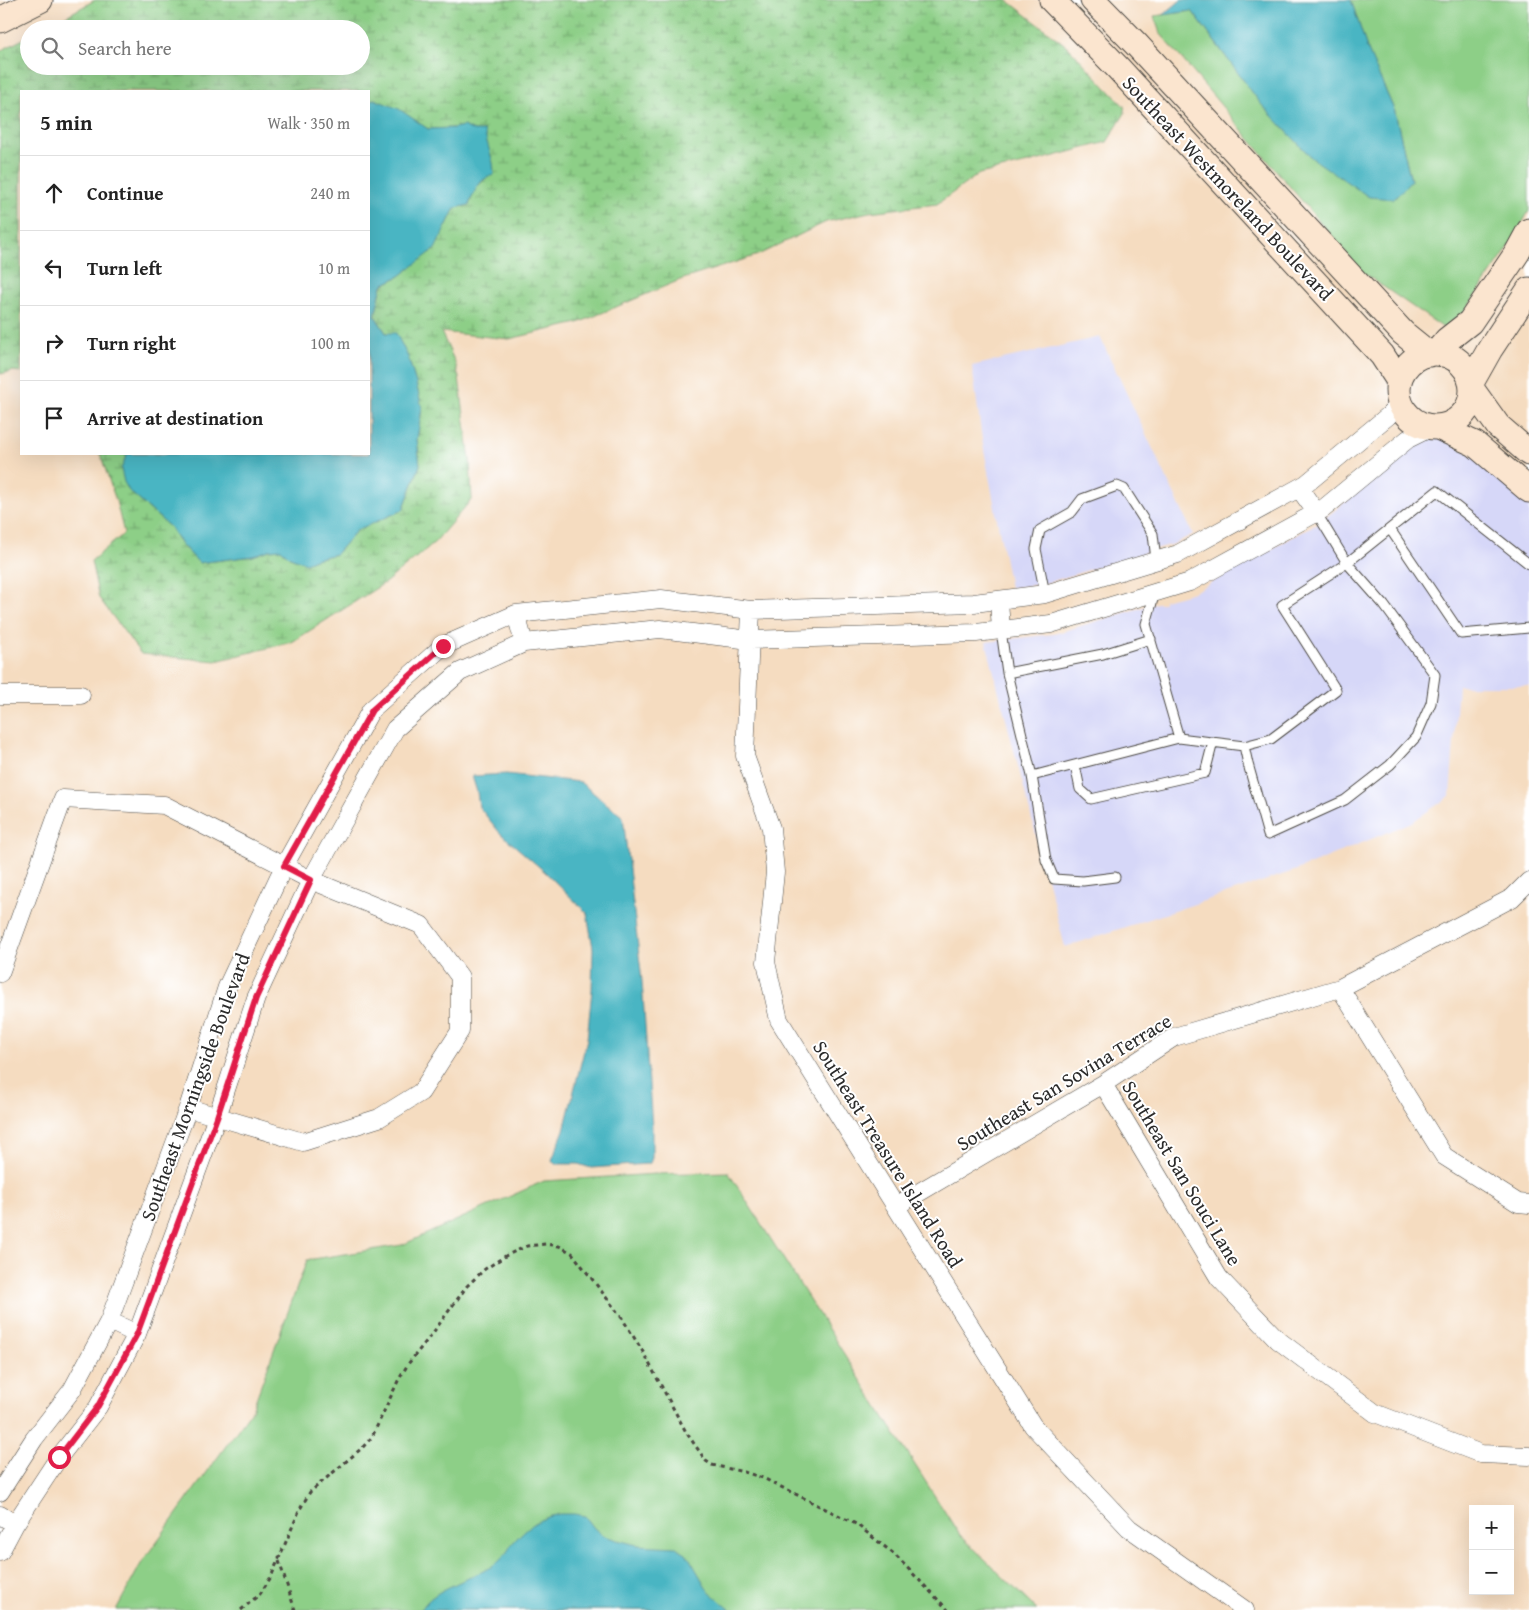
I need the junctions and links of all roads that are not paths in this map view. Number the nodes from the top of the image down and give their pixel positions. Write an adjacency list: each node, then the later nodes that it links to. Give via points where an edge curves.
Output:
1 (40, 0): 4 (street)
2 (1093, 0): 7 (street, Southeast Westmoreland Boulevard, via 1403,333)
3 (1068, 6): 9 (street, Southeast Westmoreland Boulevard, via 1118,68 1382,355)
4 (0, 20)
5 (1529, 231): 7 (street, via 1470,322)
6 (1529, 290): 8 (street, via 1490,349)
7 (1432, 353): 8 (street, via 1456,359 1464,366); 9 (street, via 1414,359 1406,366)
8 (1472, 386): 10 (street, via 1472,400 1463,415 1449,425); 11 (street, via 1498,426)
9 (1399, 392): 10 (street, via 1405,413 1413,421); 12 (street, Southeast Morningside Boulevard, via 1388,416)
10 (1435, 428): 13 (street, via 1476,444); 14 (street, Southeast Morningside Boulevard, via 1408,439)
11 (1529, 453)
12 (1299, 488): 14 (street); 16 (street, Southeast Morningside Boulevard, via 1178,554)
13 (1529, 490)
14 (1316, 512): 17 (lane); 19 (street, Southeast Morningside Boulevard, via 1190,582)
15 (1390, 529): 17 (lane); 18 (lane, via 1437,491); 24 (lane, via 1460,634)
16 (1156, 560): 19 (street); 20 (street, Southeast Morningside Boulevard); 20 (lane, via 1154,534 1124,489 1117,486 1082,499 1072,512 1040,530 1036,549)
17 (1347, 563): 34 (lane, via 1282,606 1336,690 1271,739); 34 (lane, via 1384,605 1435,675 1431,704 1416,738 1390,765 1345,800 1268,835)
18 (1529, 564)
19 (1155, 592): 25 (street, Southeast Morningside Boulevard, via 1051,624); 26 (lane, via 1146,624)
20 (1045, 594): 21 (street, Southeast Morningside Boulevard)
21 (1000, 600): 22 (street, Southeast Morningside Boulevard); 25 (street)
22 (751, 610): 23 (street, Southeast Morningside Boulevard, via 661,598); 27 (street, Southeast Treasure Island Road)
23 (516, 614): 28 (street); 37 (street, Southeast Morningside Boulevard, via 443,646 372,710)
24 (1529, 628)
25 (1001, 630): 27 (street, Southeast Morningside Boulevard); 29 (lane)
26 (1151, 639): 29 (lane, via 1103,654); 32 (lane)
27 (750, 640): 28 (street, Southeast Morningside Boulevard, via 660,629); 47 (street, Southeast Treasure Island Road, via 744,756 771,828 774,872 766,962 779,1020)
28 (524, 643): 39 (street, Southeast Morningside Boulevard, via 460,672 395,729)
29 (1006, 673): 36 (lane)
30 (0, 695): 31 (street)
31 (81, 695)
32 (1179, 738): 33 (lane); 35 (lane)
33 (1212, 742): 34 (lane); 35 (lane, via 1204,773 1091,799 1080,789)
34 (1244, 746)
35 (1075, 765): 36 (lane)
36 (1032, 776): 38 (lane, via 1046,860 1054,879)
37 (284, 866): 39 (street); 41 (street, via 164,805 63,799); 44 (street, Southeast Morningside Boulevard, via 227,987)
38 (1115, 877)
39 (311, 880): 45 (street, Southeast Morningside Boulevard, via 256,998); 45 (street, via 421,925 460,977 460,1031 421,1092 379,1118 304,1142)
40 (1529, 881): 42 (street, Southeast San Sovina Terrace, via 1512,898)
41 (0, 972)
42 (1340, 988): 43 (street, Southeast San Sovina Terrace, via 1174,1037); 46 (street, via 1444,1156 1518,1203)
43 (1103, 1084): 47 (street, Southeast San Sovina Terrace); 50 (street, Southeast San Souci Lane, via 1219,1278 1278,1340 1375,1413 1481,1454)
44 (188, 1108): 45 (street); 48 (street, Southeast Morningside Boulevard)
45 (217, 1117): 49 (street, Southeast Morningside Boulevard)
46 (1529, 1204)
47 (896, 1206): 54 (street, Southeast Treasure Island Road, via 1033,1426 1129,1528)
48 (109, 1321): 49 (street); 51 (street, Southeast Morningside Boulevard, via 72,1390 34,1439)
49 (137, 1334): 52 (street, Southeast Morningside Boulevard, via 98,1406)
50 (1529, 1456)
51 (0, 1492)
52 (8, 1520): 53 (street, Southeast Morningside Boulevard)
53 (0, 1552)
54 (1245, 1610)

